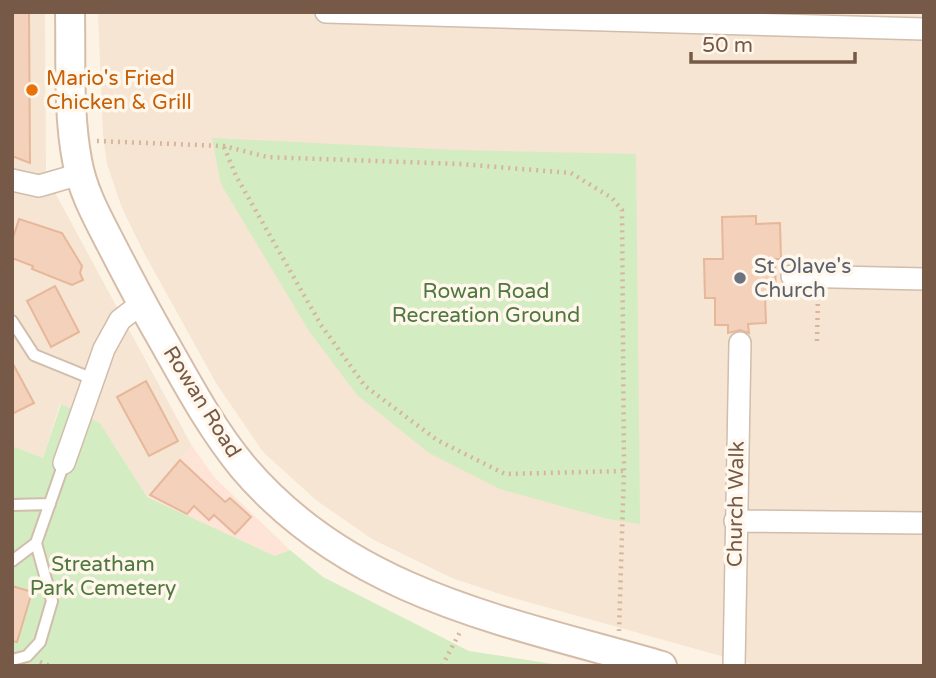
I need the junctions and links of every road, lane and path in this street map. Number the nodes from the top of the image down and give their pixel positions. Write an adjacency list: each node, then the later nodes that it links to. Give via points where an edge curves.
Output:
1 (70, 12): 5 (main road, Rowan Road)
2 (326, 12): 3 (street)
3 (852, 19): 4 (street)
4 (924, 29)
5 (74, 139): 6 (path); 7 (main road, Rowan Road)
6 (224, 146): 18 (path, via 236,176 321,325 365,386 437,440 505,474); 18 (path, via 267,157 571,173 611,198 622,210)
7 (80, 174): 8 (street, via 39,186); 12 (main road, Rowan Road)
8 (12, 180)
9 (792, 276): 10 (street)
10 (818, 276): 11 (street); 14 (path)
11 (924, 279)
12 (142, 303): 16 (street, via 120,320); 25 (main road, Rowan Road, via 216,430 267,492 345,554)
13 (12, 321): 16 (lane, via 34,355)
14 (817, 341)
15 (740, 343): 21 (street, Church Walk)
16 (93, 379): 17 (street)
17 (64, 463): 19 (lane)
18 (624, 471): 26 (path, via 619,633)
19 (50, 504): 20 (lane); 23 (lane)
20 (12, 505)
21 (735, 521): 22 (street); 30 (street, Church Walk)
22 (924, 523)
23 (36, 543): 24 (lane); 27 (lane, via 52,601 40,642 27,656)
24 (12, 561)
25 (470, 612): 26 (main road, Rowan Road); 28 (path)
26 (612, 652): 29 (main road, Rowan Road)
27 (12, 660)
28 (442, 666)
29 (662, 666)
30 (734, 666)

